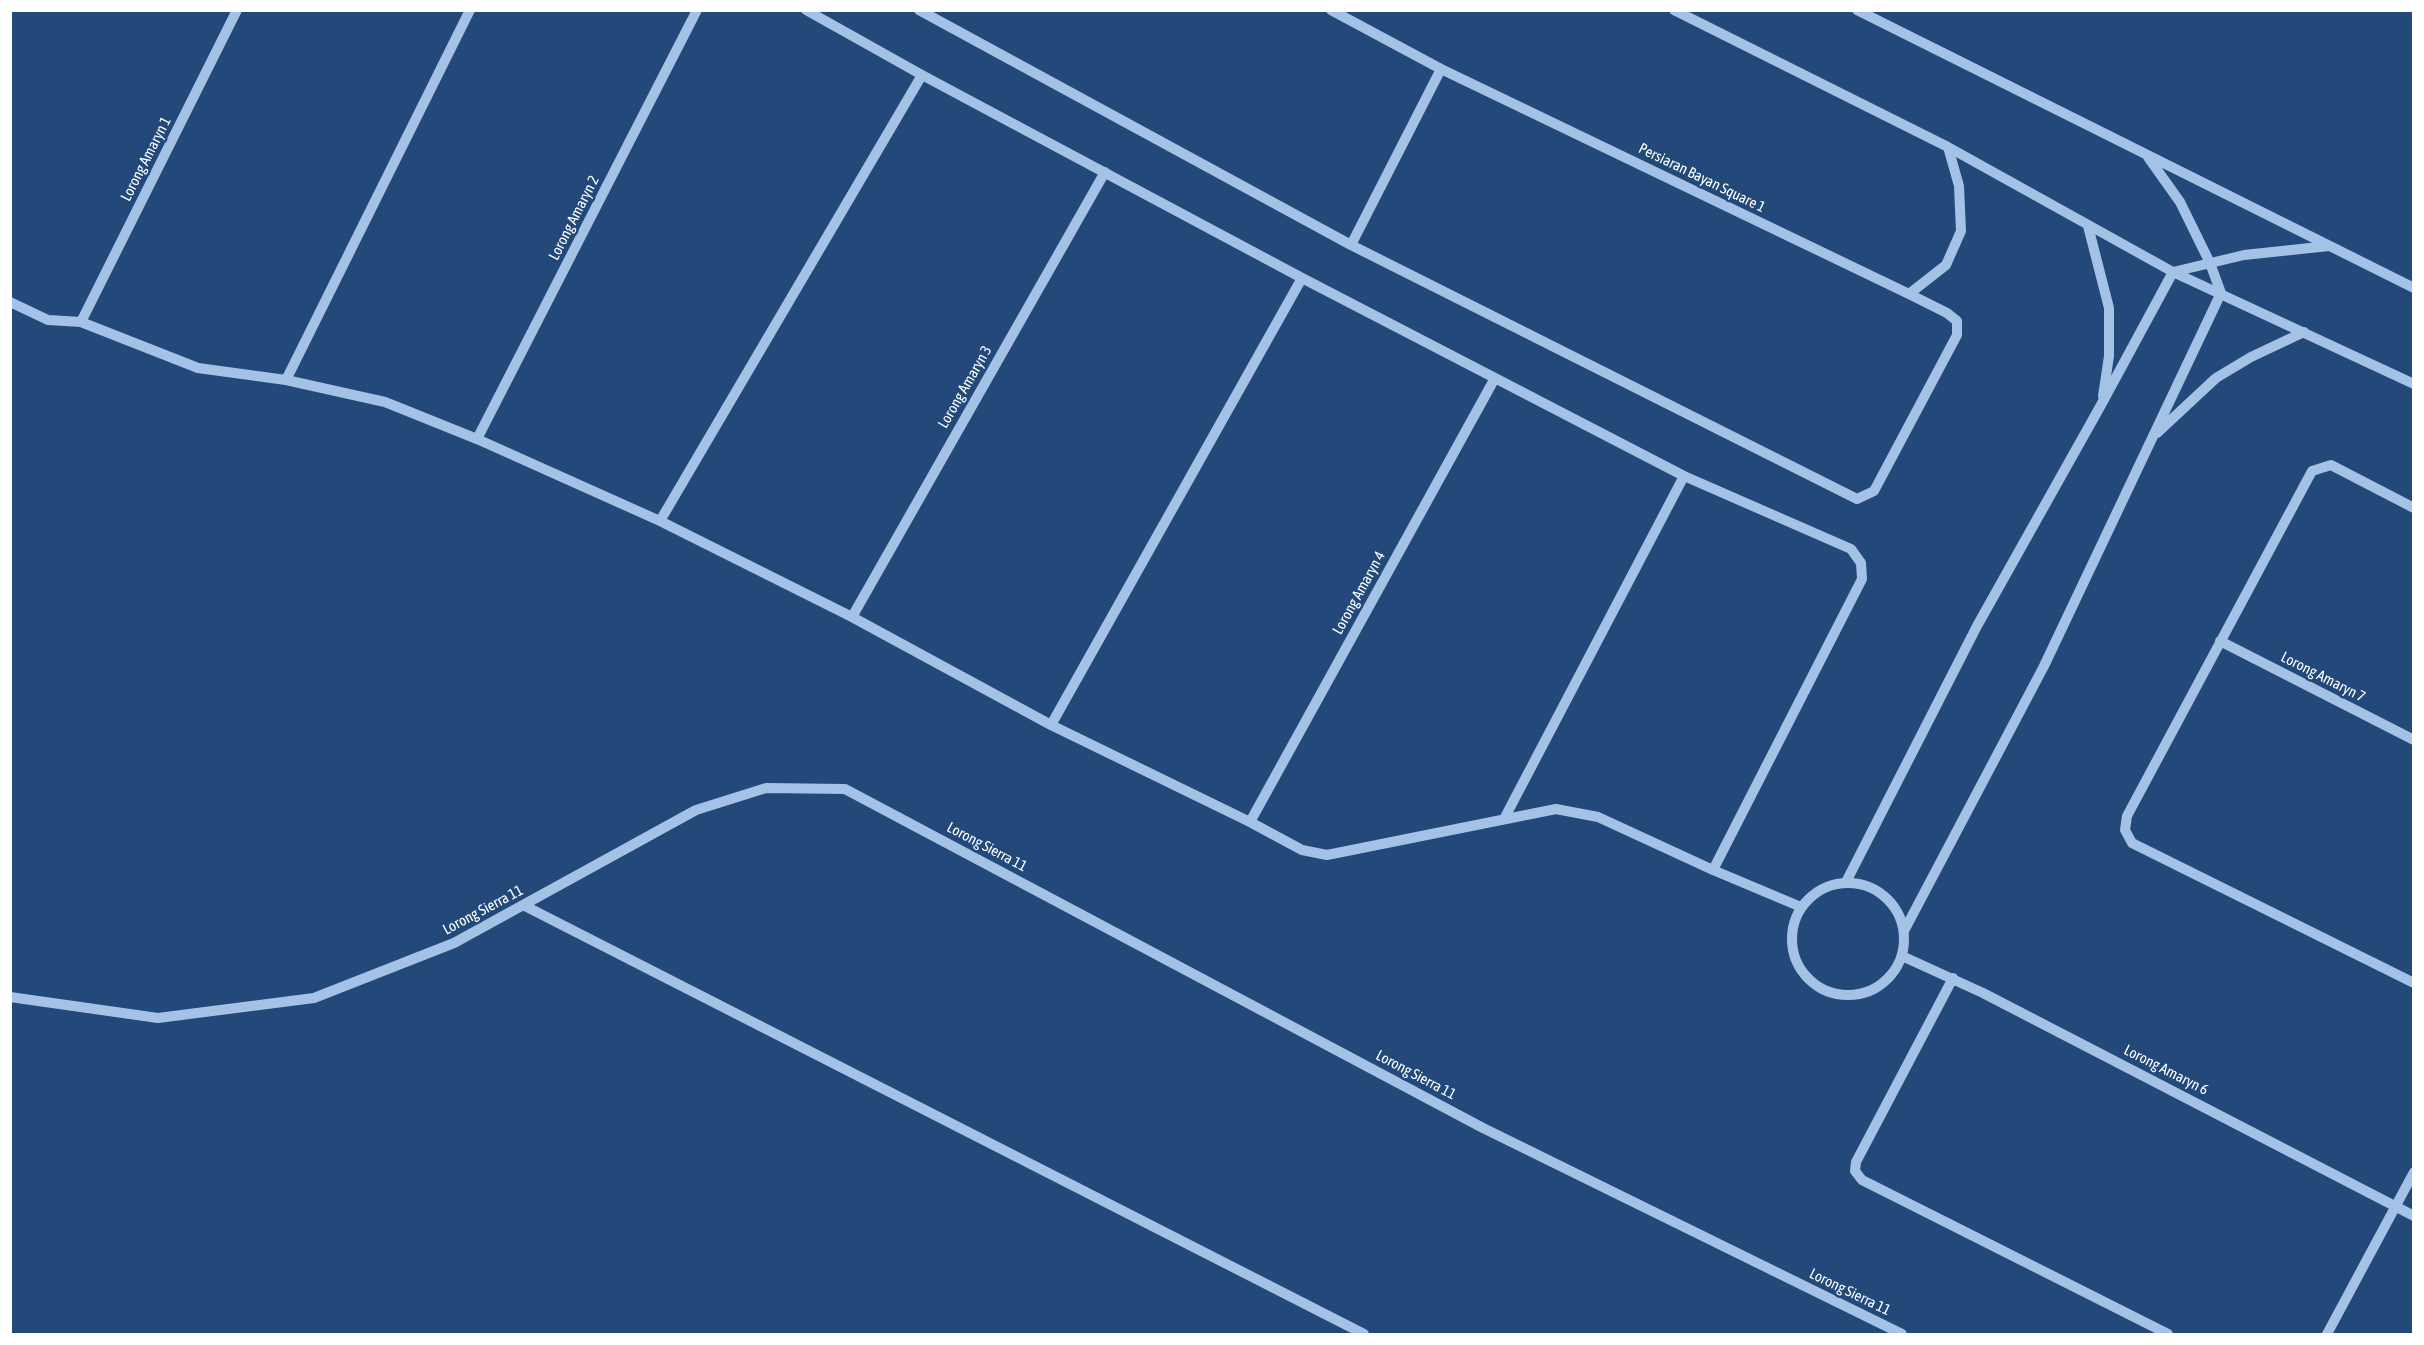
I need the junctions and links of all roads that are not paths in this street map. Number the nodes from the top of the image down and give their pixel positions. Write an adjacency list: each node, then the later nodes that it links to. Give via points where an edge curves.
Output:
1 (237, 10): 24 (street, Lorong Amaryn 1)
2 (470, 10): 27 (street)
3 (697, 10): 31 (street, Lorong Amaryn 2)
4 (806, 10): 10 (street)
5 (919, 10): 15 (street)
6 (1331, 10): 9 (street, Persiaran Bayan Square 1)
7 (1674, 10): 11 (street)
8 (1857, 10): 12 (street)
9 (1442, 69): 15 (street); 22 (street, Persiaran Bayan Square 1)
10 (922, 75): 13 (street); 34 (street)
11 (1948, 147): 14 (street); 22 (street, via 1959,186 1961,231 1946,265)
12 (2148, 157): 16 (street); 17 (street, via 2180,202)
13 (1105, 172): 19 (street); 35 (street, Lorong Amaryn 3)
14 (2088, 226): 18 (street); 29 (street, via 2109,308 2109,356)
15 (1351, 245): 22 (street, Persiaran Bayan Square 1, via 1857,500 1875,492 1957,334 1957,321)
16 (2329, 246): 17 (street, via 2244,255); 20 (street)
17 (2210, 263): 18 (street); 21 (street)
18 (2173, 272): 21 (street); 29 (street)
19 (1302, 278): 26 (street); 37 (street)
20 (2414, 288)
21 (2221, 293): 25 (street); 30 (street)
22 (1909, 294)
23 (10, 302): 24 (street, via 48,320)
24 (81, 322): 27 (street, via 198,368)
25 (2304, 332): 28 (street); 30 (street, via 2217,378)
26 (1495, 378): 32 (street); 40 (street, Lorong Amaryn 4)
27 (286, 380): 31 (street, via 385,402)
28 (2414, 384)
29 (2102, 405): 42 (street, via 1977,626)
30 (2152, 438): 45 (street, via 2044,666)
31 (477, 439): 34 (street)
32 (1684, 476): 39 (street); 41 (street, via 1851,549 1861,562 1862,579)
33 (2414, 508): 36 (street, via 2331,465 2312,471)
34 (660, 521): 35 (street)
35 (852, 617): 37 (street)
36 (2220, 641): 38 (street, Lorong Amaryn 7); 48 (street, via 2127,816 2125,830 2132,843)
37 (1051, 725): 40 (street)
38 (2414, 740)
39 (1504, 819): 40 (street, via 1327,855 1302,850); 41 (street, via 1556,809 1598,817)
40 (1250, 822)
41 (1713, 870): 44 (street)
42 (1846, 882): 44 (street, via 1821,889); 45 (street, via 1878,891 1900,915)
43 (524, 905): 49 (street, Lorong Sierra 11, via 454,943 314,998 158,1018); 53 (street); 54 (street, Lorong Sierra 11, via 696,810 766,788 845,789 1483,1128)
44 (1801, 907): 46 (street, via 1794,923 1795,957 1803,973 1831,993 1866,992 1882,984)
45 (1904, 931): 46 (street)
46 (1902, 956): 47 (street, Lorong Amaryn 6)
47 (1953, 978): 51 (street, Lorong Amaryn 6); 55 (street, via 1856,1162 1855,1171 1862,1180)
48 (2414, 982)
49 (10, 997)
50 (2414, 1172): 51 (street)
51 (2396, 1206): 52 (street, Lorong Amaryn 6); 56 (street)
52 (2414, 1216)
53 (1364, 1335)
54 (1902, 1335)
55 (2168, 1335)
56 (2327, 1335)

